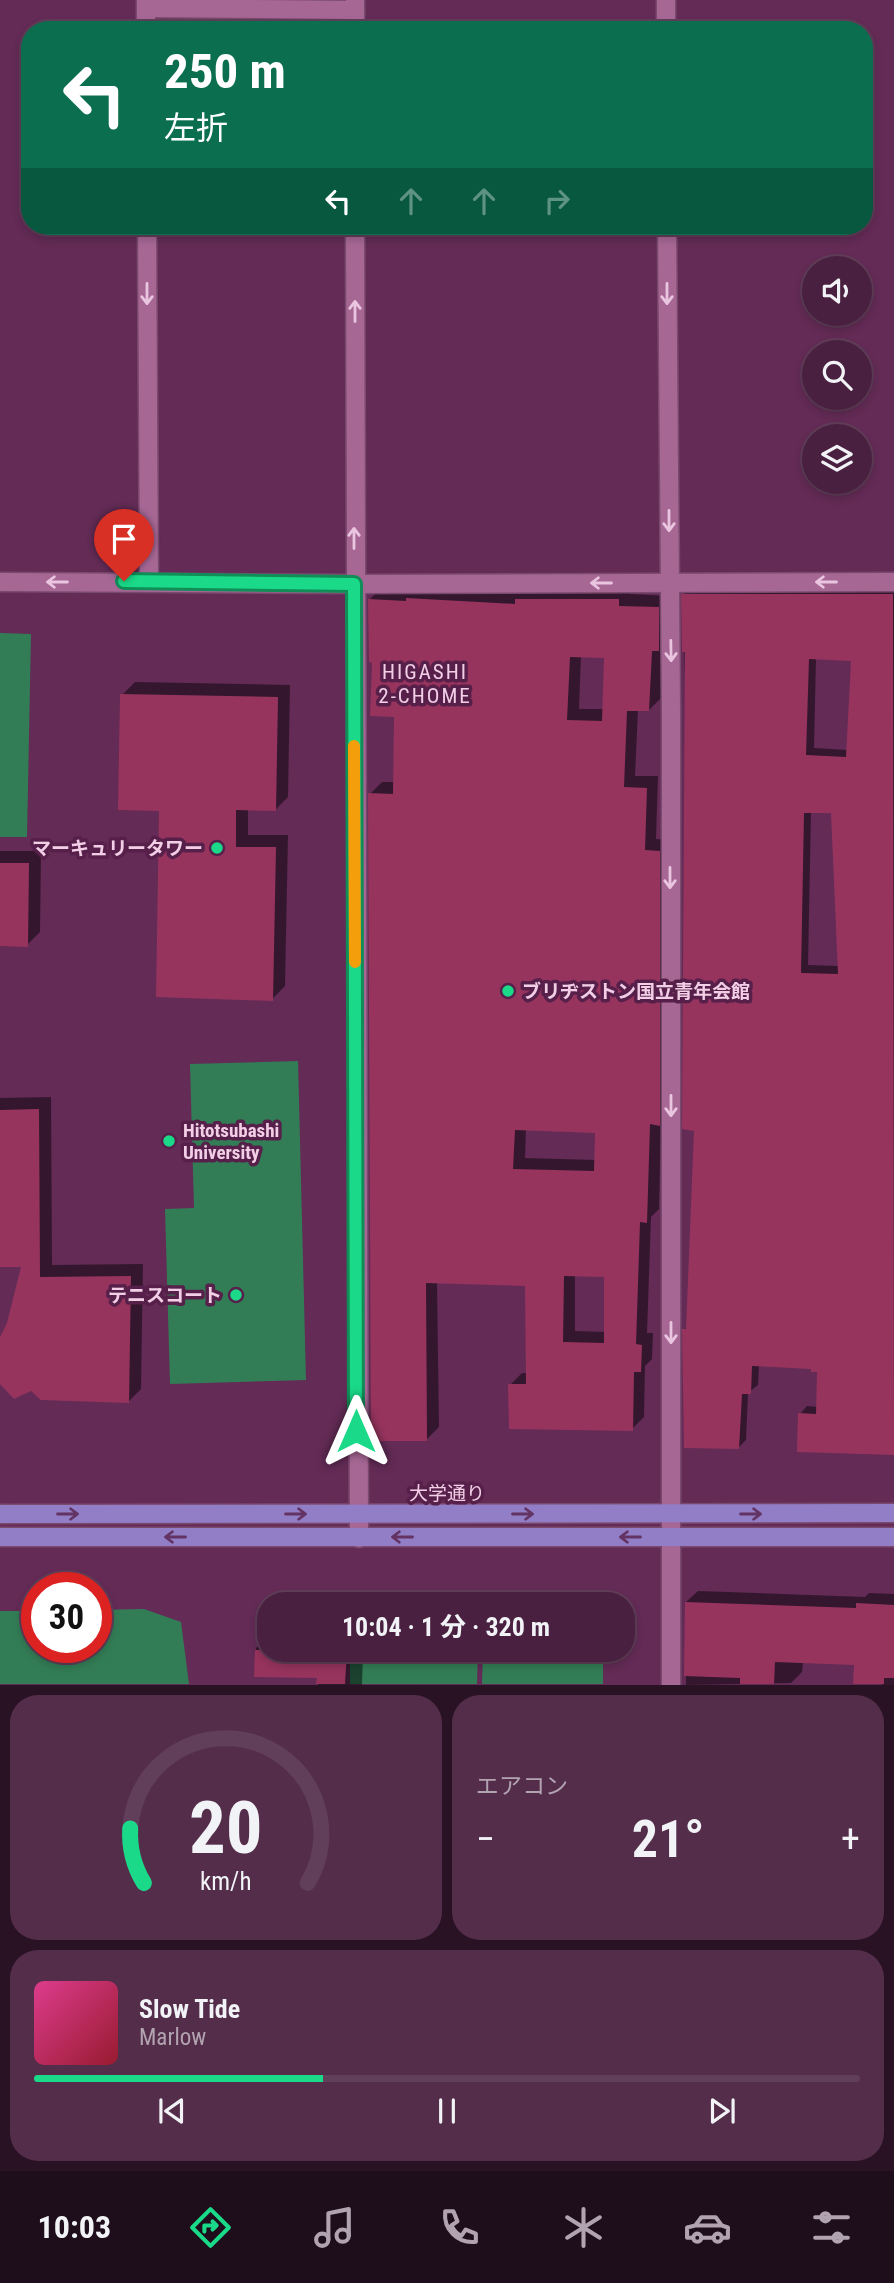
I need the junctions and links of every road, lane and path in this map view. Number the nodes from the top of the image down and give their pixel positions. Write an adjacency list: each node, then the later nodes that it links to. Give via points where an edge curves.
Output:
1 (666, 0): 4 (street)
2 (146, 4): 3 (street)
3 (355, 5)
4 (666, 21)
5 (147, 235): 8 (street, one-way to 8)
6 (355, 235): 12 (street, one-way to 6)
7 (667, 235): 10 (street, one-way to 10)
8 (149, 581): 9 (street, one-way to 9); 12 (street)
9 (0, 582)
10 (670, 582): 11 (street, one-way to 10); 12 (street, one-way to 12); 16 (street, one-way to 16)
11 (894, 582)
12 (354, 584): 15 (street)
13 (894, 1513): 16 (main road, 大学通り, one-way to 13)
14 (0, 1514): 15 (main road, 大学通り, one-way to 15)
15 (358, 1514): 16 (main road, 大学通り, one-way to 16); 20 (street)
16 (671, 1514): 18 (street)
17 (0, 1537): 20 (main road, one-way to 17)
18 (671, 1537): 19 (main road); 20 (main road, one-way to 20); 21 (street)
19 (894, 1537)
20 (359, 1538)
21 (671, 1685)

